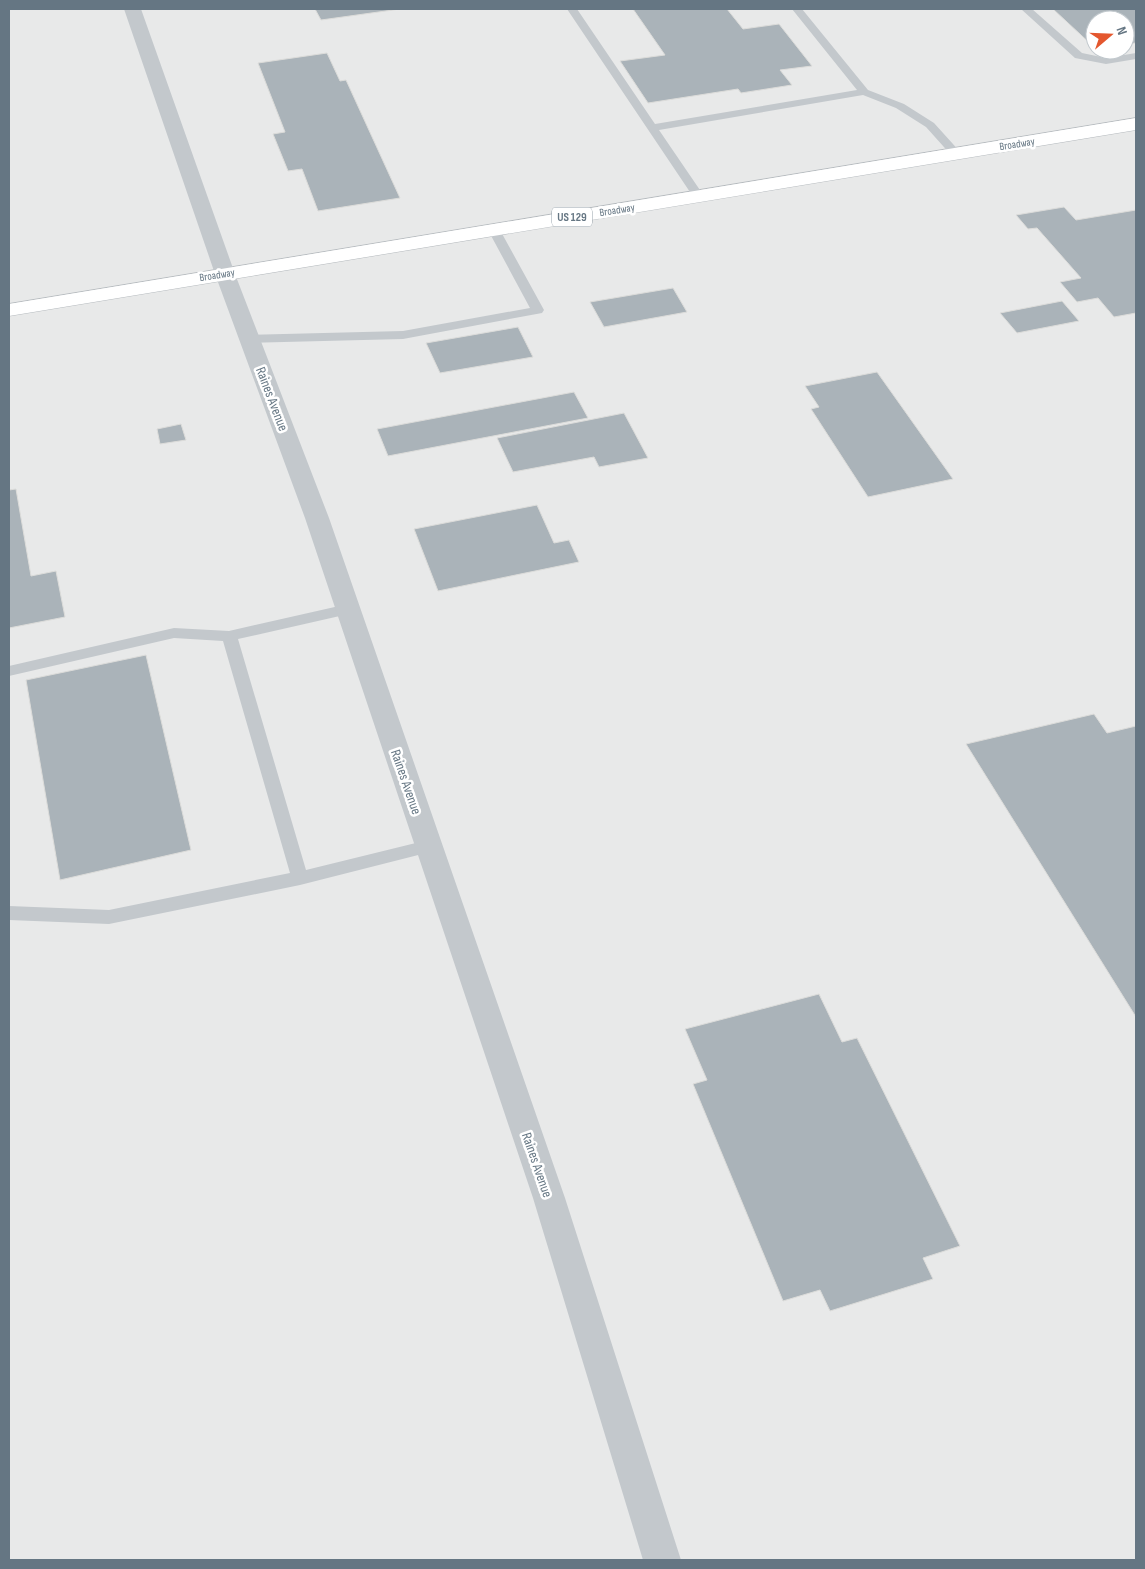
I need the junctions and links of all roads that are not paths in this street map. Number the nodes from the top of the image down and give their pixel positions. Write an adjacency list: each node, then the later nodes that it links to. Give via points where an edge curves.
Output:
1 (132, 9): 12 (street, Raines Avenue)
2 (572, 9): 8 (lane)
3 (798, 9): 6 (lane)
4 (1026, 9): 5 (lane, via 1078,56 1106,61)
5 (1136, 56)
6 (864, 92): 8 (lane); 9 (lane, via 900,106 930,125)
7 (1136, 124): 9 (main road, Broadway / US 129)
8 (652, 128): 10 (lane)
9 (956, 154): 10 (main road, Broadway / US 129)
10 (698, 196): 11 (main road, Broadway / US 129)
11 (494, 230): 12 (main road, Broadway / US 129); 14 (lane, via 538,310 403,336)
12 (225, 274): 13 (main road, Broadway / US 129); 14 (street, Raines Avenue)
13 (9, 310)
14 (249, 338): 15 (street, Raines Avenue)
15 (348, 609): 16 (lane); 18 (street, Raines Avenue)
16 (229, 636): 17 (lane, via 174,633); 19 (lane)
17 (9, 671)
18 (428, 846): 19 (lane); 21 (street, Raines Avenue, via 548,1198)
19 (300, 878): 20 (lane, via 109,917)
20 (9, 913)
21 (662, 1560)

